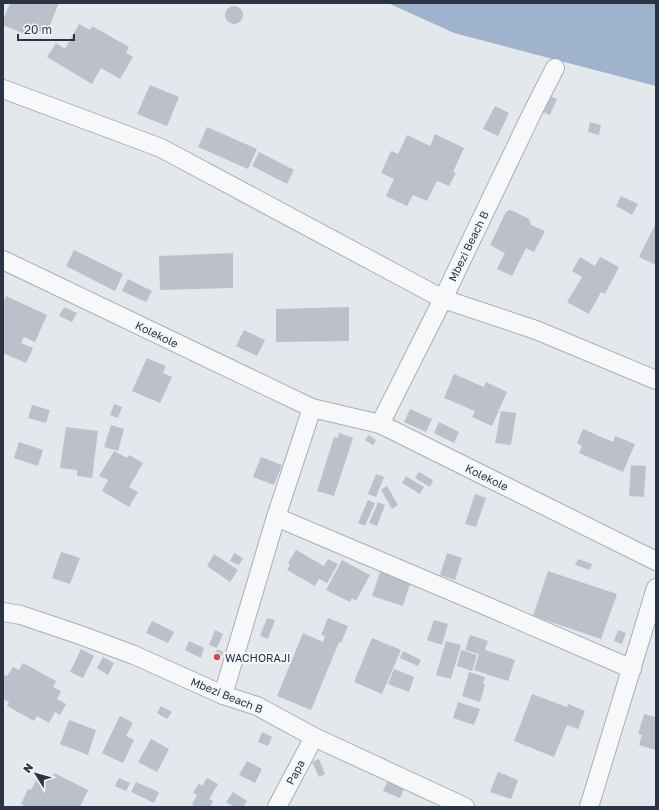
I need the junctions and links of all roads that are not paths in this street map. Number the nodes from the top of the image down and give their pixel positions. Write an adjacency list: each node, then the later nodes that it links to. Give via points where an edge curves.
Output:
1 (555, 68): 4 (street, Mbezi Beach B)
2 (3, 88): 4 (street, via 161,148)
3 (3, 260): 6 (street, Kolekole)
4 (442, 299): 5 (street, via 536,330); 7 (street, Mbezi Beach B)
5 (656, 380)
6 (312, 408): 7 (street, Kolekole); 8 (street)
7 (380, 424): 9 (street, Kolekole)
8 (276, 517): 12 (street); 13 (street)
9 (656, 561)
10 (656, 588): 12 (street)
11 (3, 612): 13 (street, Mbezi Beach B, via 21,615 134,655)
12 (632, 669): 17 (street)
13 (223, 695): 14 (street, Mbezi Beach B, via 257,706)
14 (314, 737): 15 (street, Papa); 16 (street, Mbezi Beach B)
15 (277, 807)
16 (465, 807)
17 (589, 807)

